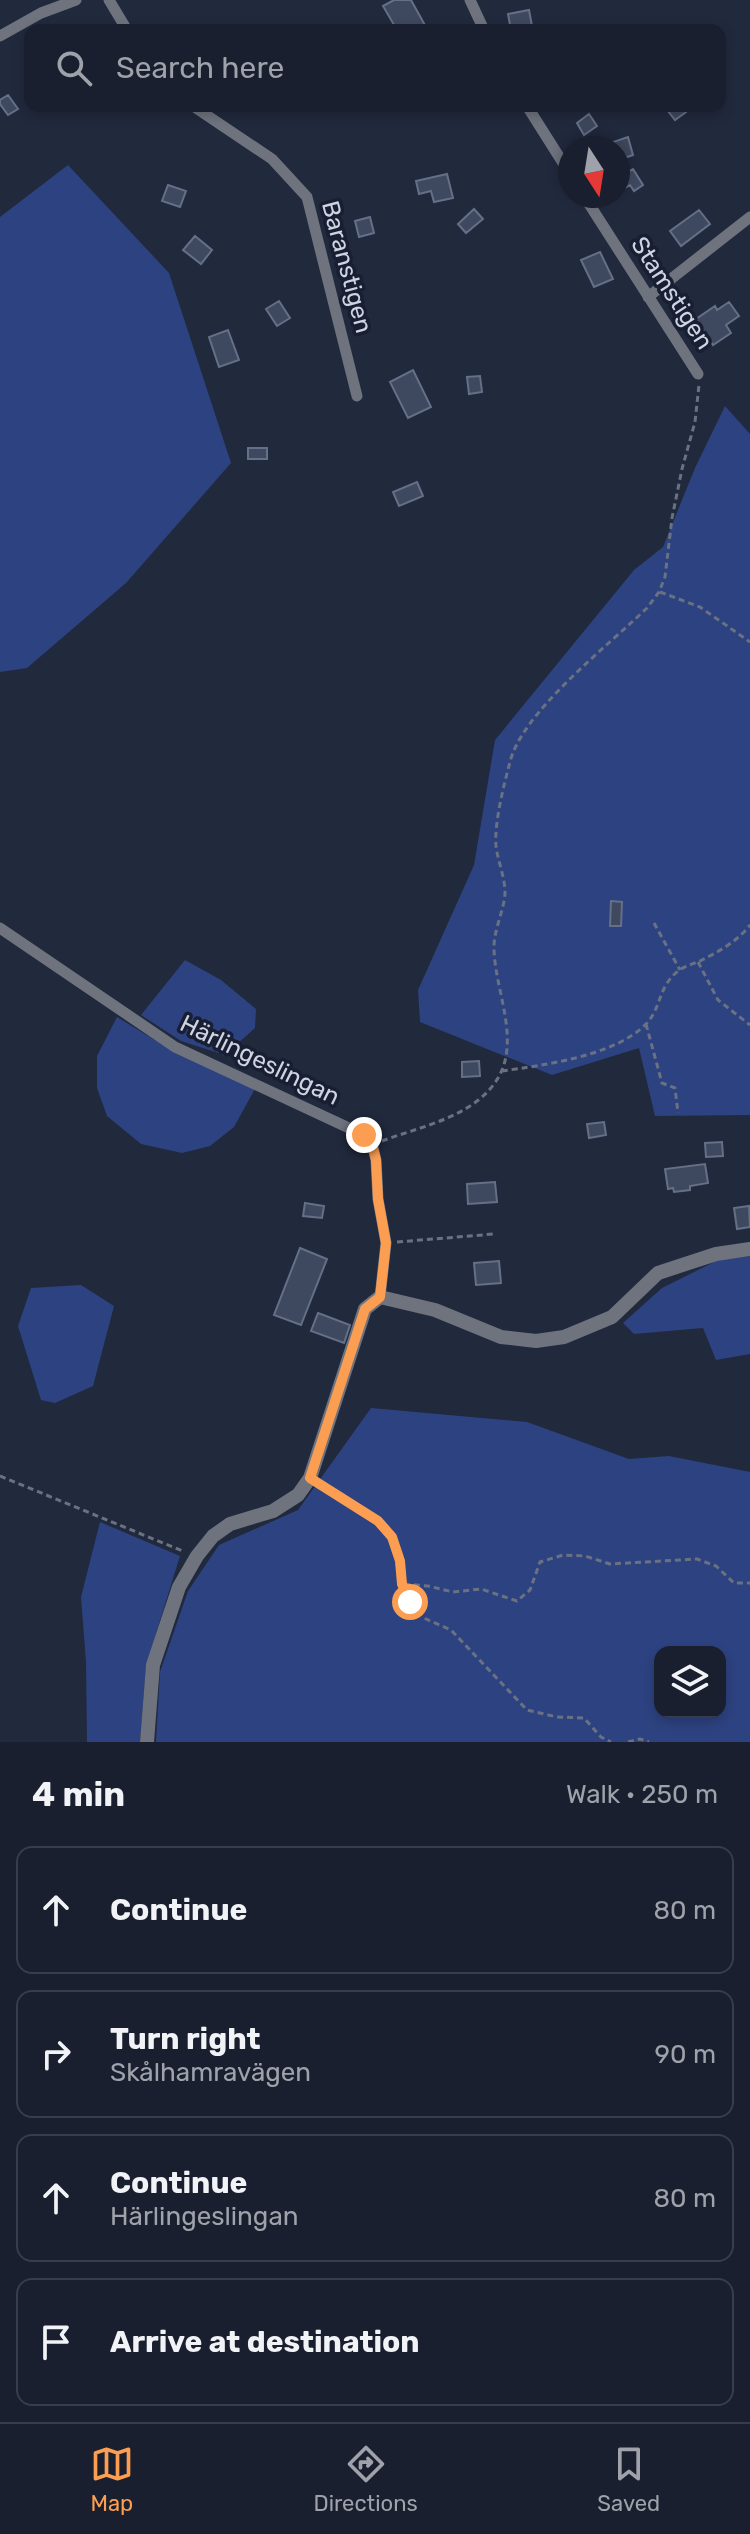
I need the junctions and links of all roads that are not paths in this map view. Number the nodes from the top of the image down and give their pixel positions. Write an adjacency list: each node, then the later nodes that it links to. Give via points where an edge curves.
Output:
1 (76, 0): 6 (street)
2 (109, 0): 4 (street)
3 (470, 0): 5 (street)
4 (123, 24)
5 (481, 24)
6 (0, 36)
7 (202, 112): 14 (street, Baranstigen, via 272,159 307,197)
8 (531, 112): 9 (street)
9 (558, 155)
10 (592, 208): 12 (street, Stamstigen)
11 (750, 217): 12 (street)
12 (648, 297): 13 (street, Stamstigen)
13 (698, 374)
14 (357, 396)
15 (0, 928): 17 (street, Härlingeslingan, via 175,1047 364,1135 372,1144 386,1243)
16 (750, 1249): 17 (street, via 658,1273 612,1317 564,1337 536,1341 501,1337 435,1310)
17 (380, 1297): 18 (street, via 365,1309 310,1478 298,1495 273,1511 230,1524 213,1536 179,1587 153,1665)
18 (147, 1742)

